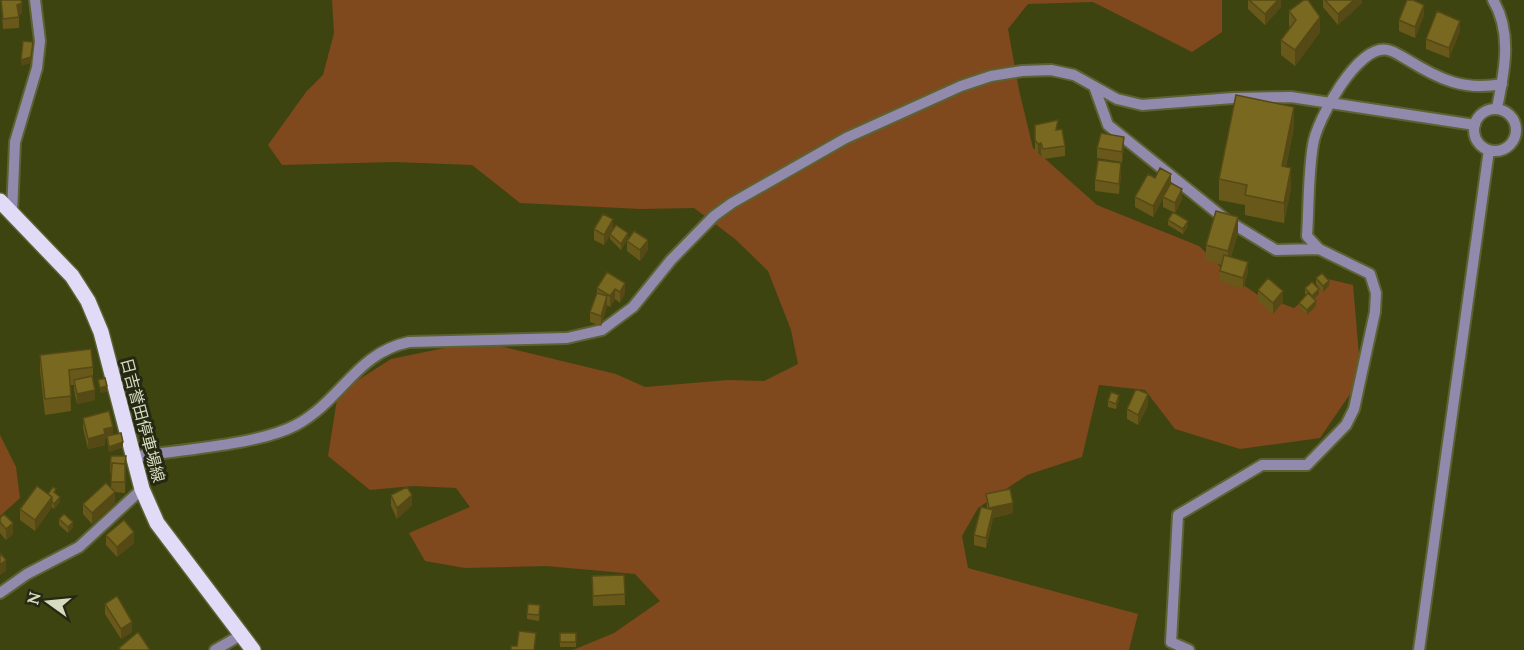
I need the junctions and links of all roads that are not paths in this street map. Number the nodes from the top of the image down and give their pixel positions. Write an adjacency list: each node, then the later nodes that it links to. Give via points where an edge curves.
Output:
1 (34, 0): 11 (street, via 40,41 37,68 15,142)
2 (1493, 0): 3 (street, via 1504,27)
3 (1502, 84): 5 (street, via 1461,86 1384,49 1357,64); 6 (street)
4 (1094, 86): 5 (street, via 1116,99 1142,105 1262,97); 12 (street, via 1108,125 1225,219 1276,250); 13 (street, via 1074,75 1051,70 991,76 846,138 714,216 633,307 602,330 567,339 393,345 368,360 338,393 295,425 273,435)
5 (1328, 104): 7 (street); 12 (street, via 1313,143 1310,186 1307,237)
6 (1497, 108): 7 (street, via 1483,112); 8 (street, via 1510,114)
7 (1474, 125): 9 (street, via 1478,142)
8 (1520, 131): 9 (street, via 1502,150)
9 (1489, 150): 20 (street)
10 (0, 201): 11 (main road, 日吉誉田停車場線)
11 (12, 213): 13 (main road, 日吉誉田停車場線, via 72,276 88,301 101,332)
12 (1319, 249): 19 (street, via 1370,274 1376,293 1372,333 1354,409 1346,425 1307,465 1262,465 1178,515 1171,642)
13 (133, 457): 14 (main road, 日吉誉田停車場線)
14 (142, 489): 15 (street, via 79,547); 16 (main road, 日吉誉田停車場線, via 157,523)
15 (0, 592)
16 (241, 635): 17 (street); 18 (main road, 日吉誉田停車場線)
17 (215, 650)
18 (253, 650)
19 (1189, 650)
20 (1419, 650)

